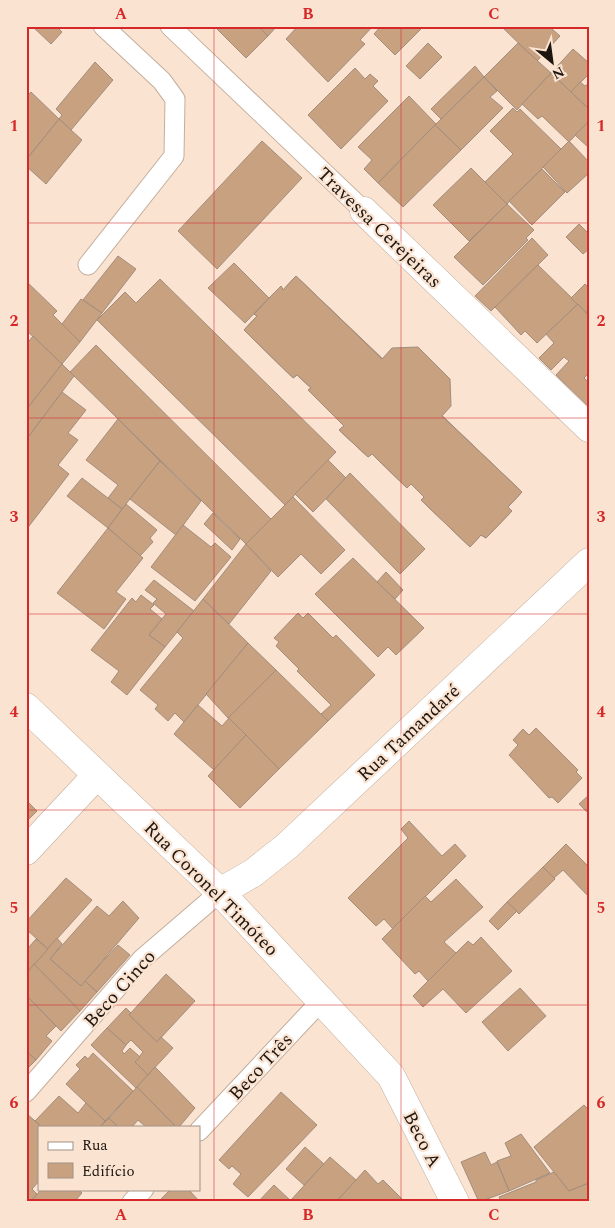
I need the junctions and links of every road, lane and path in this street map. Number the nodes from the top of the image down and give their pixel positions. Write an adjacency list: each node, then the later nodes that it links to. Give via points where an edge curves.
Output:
1 (103, 26): 4 (lane, via 162,81 175,99 174,156)
2 (170, 26): 3 (lane, Travessa Cerejeiras)
3 (364, 211): 5 (street, Travessa Cerejeiras)
4 (88, 265)
5 (589, 428)
6 (589, 562): 10 (street, Rua Tamandaré, via 287,846 253,873)
7 (26, 707): 8 (street, Rua Coronel Timóteo)
8 (96, 776): 9 (street); 10 (street, Rua Coronel Timóteo)
9 (26, 851)
10 (220, 892): 11 (street, Rua Coronel Timóteo); 13 (lane, Beco Cinco, via 142,959)
11 (321, 1001): 12 (street, Rua Coronel Timóteo); 14 (lane, Beco Três)
12 (391, 1076): 17 (street, Beco A)
13 (26, 1092)
14 (200, 1130)
15 (143, 1190): 16 (lane)
16 (132, 1202)
17 (455, 1202)

